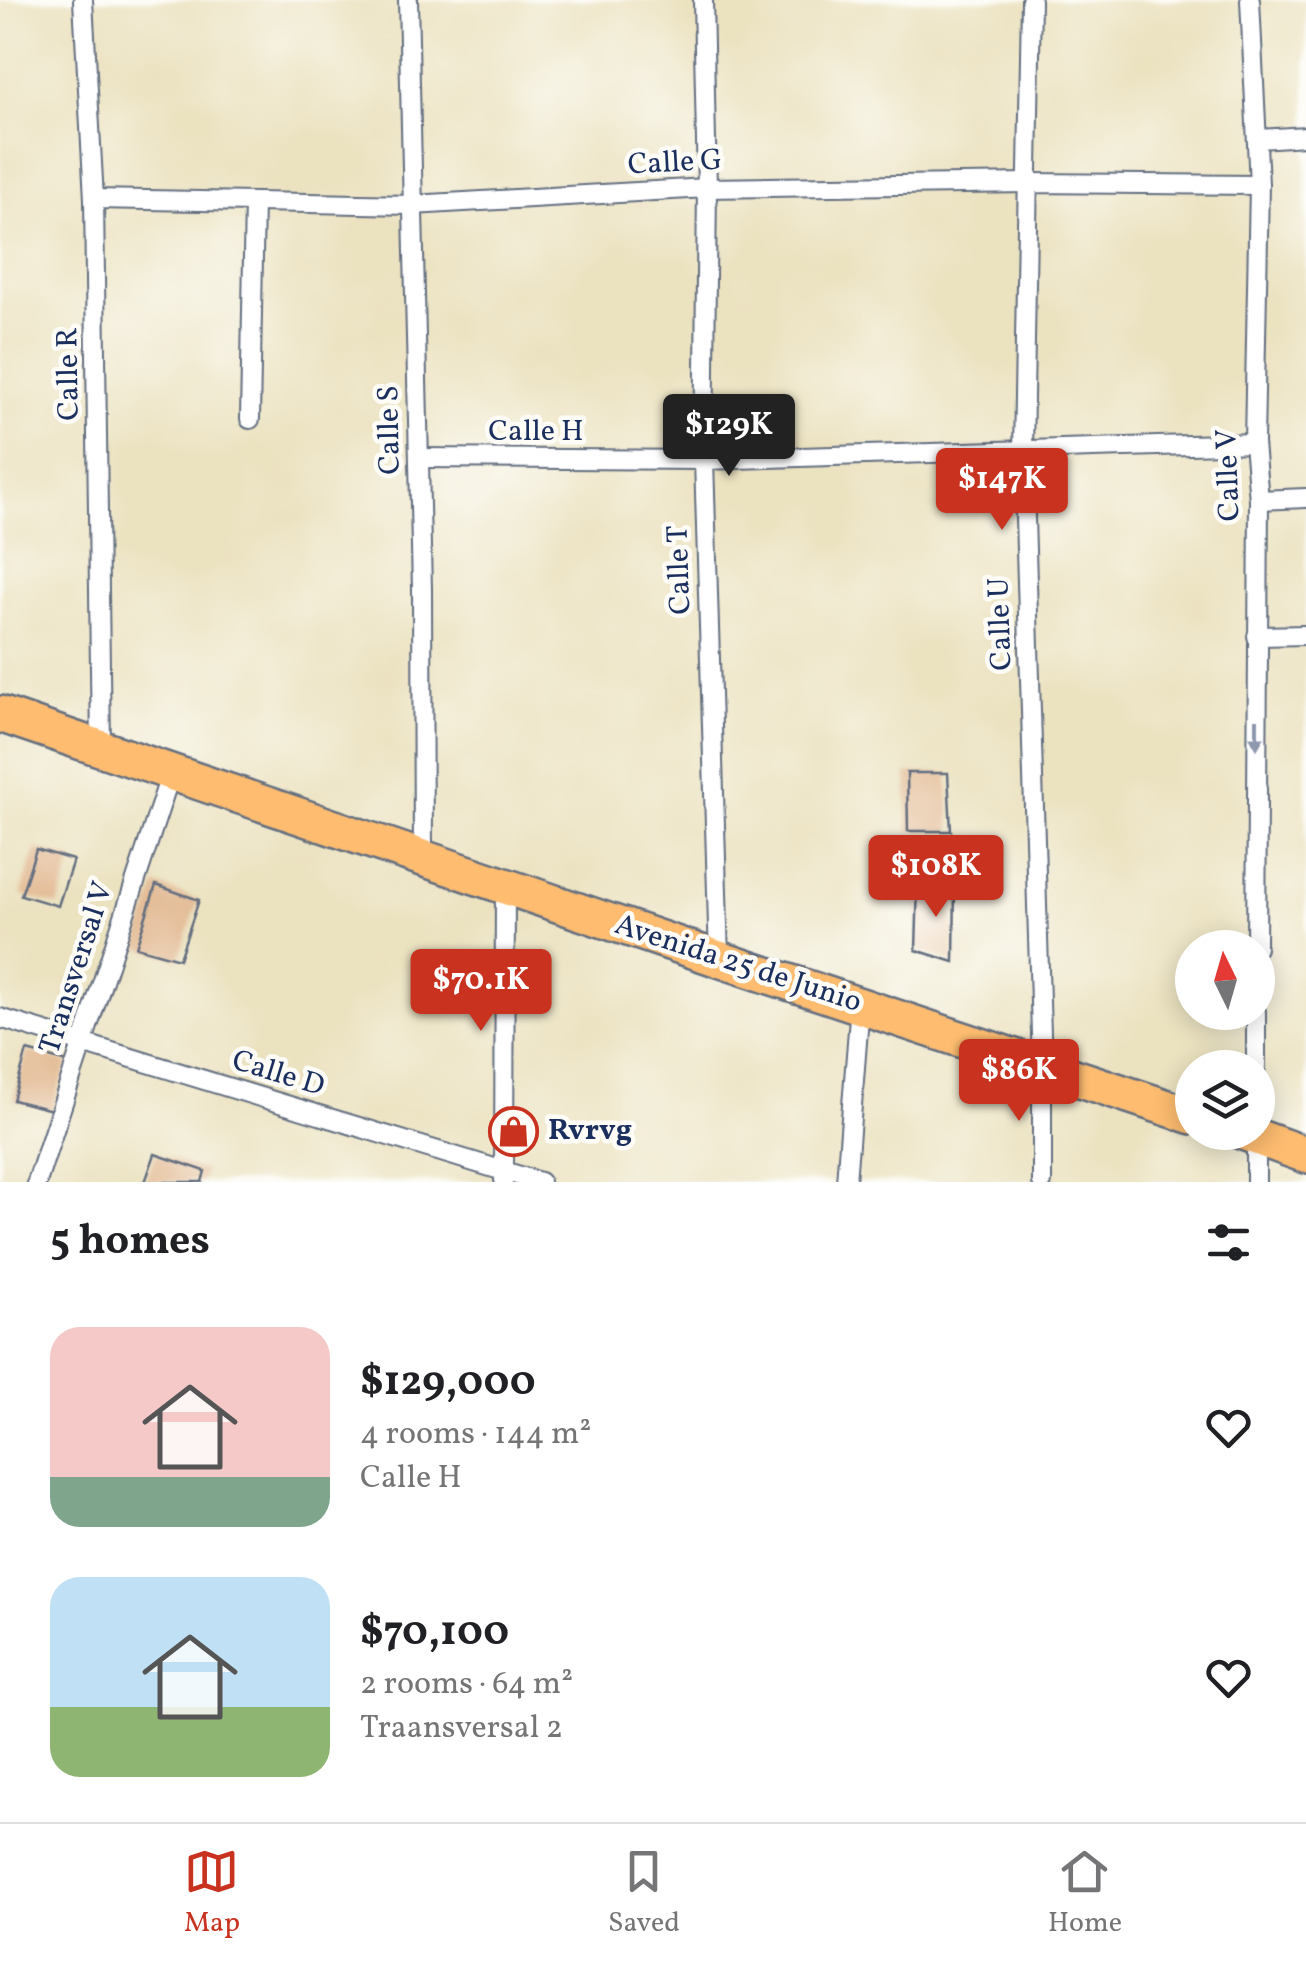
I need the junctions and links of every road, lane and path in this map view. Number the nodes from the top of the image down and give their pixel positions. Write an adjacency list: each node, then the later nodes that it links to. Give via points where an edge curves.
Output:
1 (82, 0): 11 (street, Calle R)
2 (408, 0): 13 (street, Calle S)
3 (703, 0): 10 (street, Calle T)
4 (1031, 0): 8 (street, Calle U)
5 (1250, 0): 7 (street, Calle V)
6 (1306, 136): 7 (street)
7 (1258, 140): 9 (street, Calle V)
8 (1028, 184): 9 (street, Calle G); 10 (street, Calle G); 16 (street, Calle U)
9 (1259, 185): 15 (street, Calle V)
10 (706, 188): 13 (street, Calle G); 18 (street, Calle T)
11 (94, 199): 12 (street, Calle G); 24 (street, Calle R)
12 (254, 202): 13 (street, Calle G); 14 (street)
13 (412, 205): 17 (street, Calle S)
14 (250, 419)
15 (1254, 444): 16 (street, Calle H); 20 (street, Calle V)
16 (1023, 453): 18 (street, Calle H); 33 (street, Calle U)
17 (418, 458): 18 (street, Calle H); 26 (street, Calle S)
18 (704, 460): 29 (street, Calle T)
19 (1306, 498): 20 (street)
20 (1259, 500): 22 (street, Calle V)
21 (1306, 635): 22 (street)
22 (1257, 636): 28 (street, Calle V, one-way to 28)
23 (0, 714): 24 (highway, Avenida 25 de Junio)
24 (101, 747): 25 (highway, Avenida 25 de Junio)
25 (172, 773): 26 (highway, Avenida 25 de Junio); 32 (street, Transversal V)
26 (423, 858): 27 (highway, Avenida 25 de Junio)
27 (505, 886): 29 (highway, Avenida 25 de Junio); 38 (street)
28 (1256, 930)
29 (719, 959): 30 (highway, Avenida 25 de Junio)
30 (860, 1003): 33 (highway, Avenida 25 de Junio); 41 (street)
31 (0, 1018): 32 (street, Calle D)
32 (81, 1043): 38 (street, Calle D); 39 (street, Transversal V)
33 (1042, 1066): 34 (highway, Avenida 25 de Junio); 42 (street, Calle U)
34 (1175, 1110)
35 (1275, 1143): 37 (highway)
36 (1253, 1150): 43 (street)
37 (1306, 1155)
38 (504, 1176): 40 (street, Calle D)
39 (37, 1182)
40 (540, 1182)
41 (846, 1182)
42 (1042, 1182)
43 (1256, 1182)

